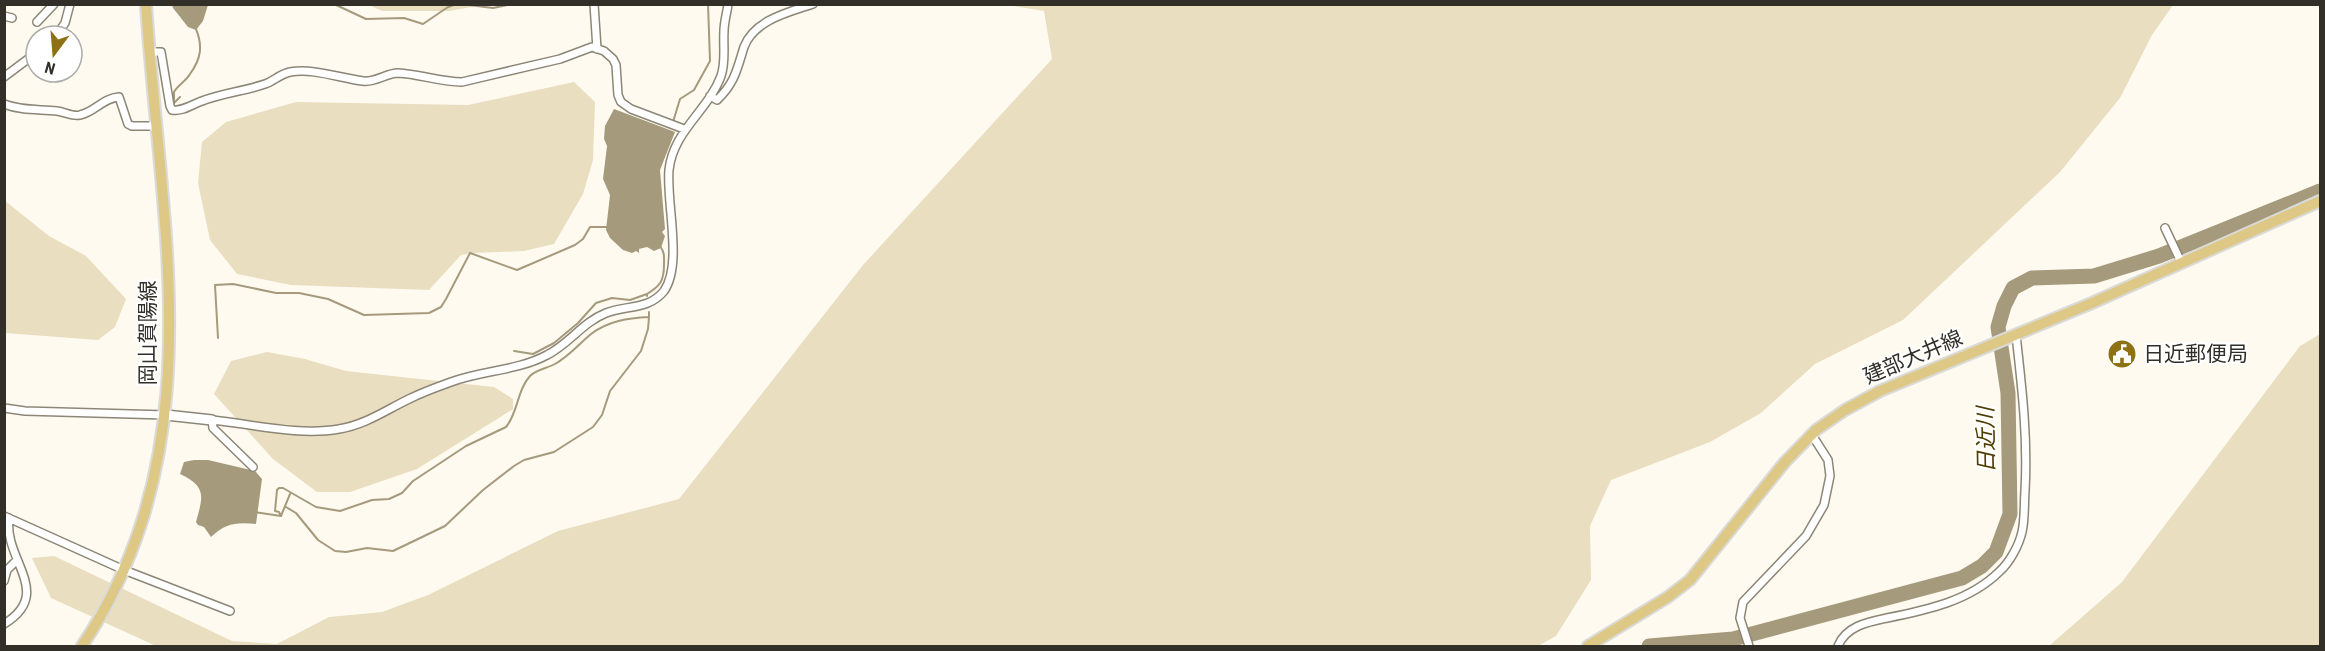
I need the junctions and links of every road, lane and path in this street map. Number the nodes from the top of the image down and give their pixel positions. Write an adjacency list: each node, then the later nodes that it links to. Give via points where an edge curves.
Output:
1 (54, 4): 7 (street)
2 (70, 4): 8 (street)
3 (146, 4): 10 (main road, 岡山賀陽線)
4 (594, 4): 9 (street)
5 (728, 4): 13 (street, via 722,75)
6 (813, 4): 13 (street, via 763,24 750,37 738,73 725,93 717,100)
7 (37, 22)
8 (64, 24)
9 (597, 49): 10 (street, via 592,47 560,59 462,82 396,73 371,82 291,72 267,84 206,99 177,111 170,106 161,52); 16 (street, via 616,65 621,102)
10 (149, 52): 15 (main road, 岡山賀陽線)
11 (24, 62): 12 (street)
12 (4, 77)
13 (710, 96): 16 (street)
14 (4, 104): 15 (street, via 78,116 119,97 128,123)
15 (155, 126): 22 (main road, 岡山賀陽線, via 169,302)
16 (684, 129): 23 (street, via 669,171 673,223 669,282 649,303 607,313 589,322 548,355 530,363 454,380 352,426 311,431)
17 (2320, 201): 19 (main road, 建部大井線)
18 (2165, 228): 19 (street)
19 (2181, 262): 20 (main road, 建部大井線)
20 (2012, 337): 24 (main road, 建部大井線, via 1880,390); 35 (street, via 2026,418 2026,470 2022,532 2010,559 1988,582 1959,599 1855,627)
21 (4, 408): 22 (street)
22 (166, 415): 23 (street); 28 (main road, 岡山賀陽線, via 154,483)
23 (212, 420): 25 (street, via 213,428)
24 (1812, 435): 32 (street, via 1828,460 1830,476 1824,505 1806,536 1743,602 1740,618); 34 (main road, 建部大井線, via 1785,462 1690,580)
25 (253, 467)
26 (7, 517): 27 (street); 28 (street)
27 (16, 561): 29 (street, via 6,570); 31 (street, via 27,580 28,592 24,608)
28 (124, 570): 30 (street); 33 (main road, 岡山賀陽線)
29 (4, 581)
30 (230, 611)
31 (4, 624)
32 (1749, 645)
33 (82, 646)
34 (1588, 646)
35 (1838, 646)

